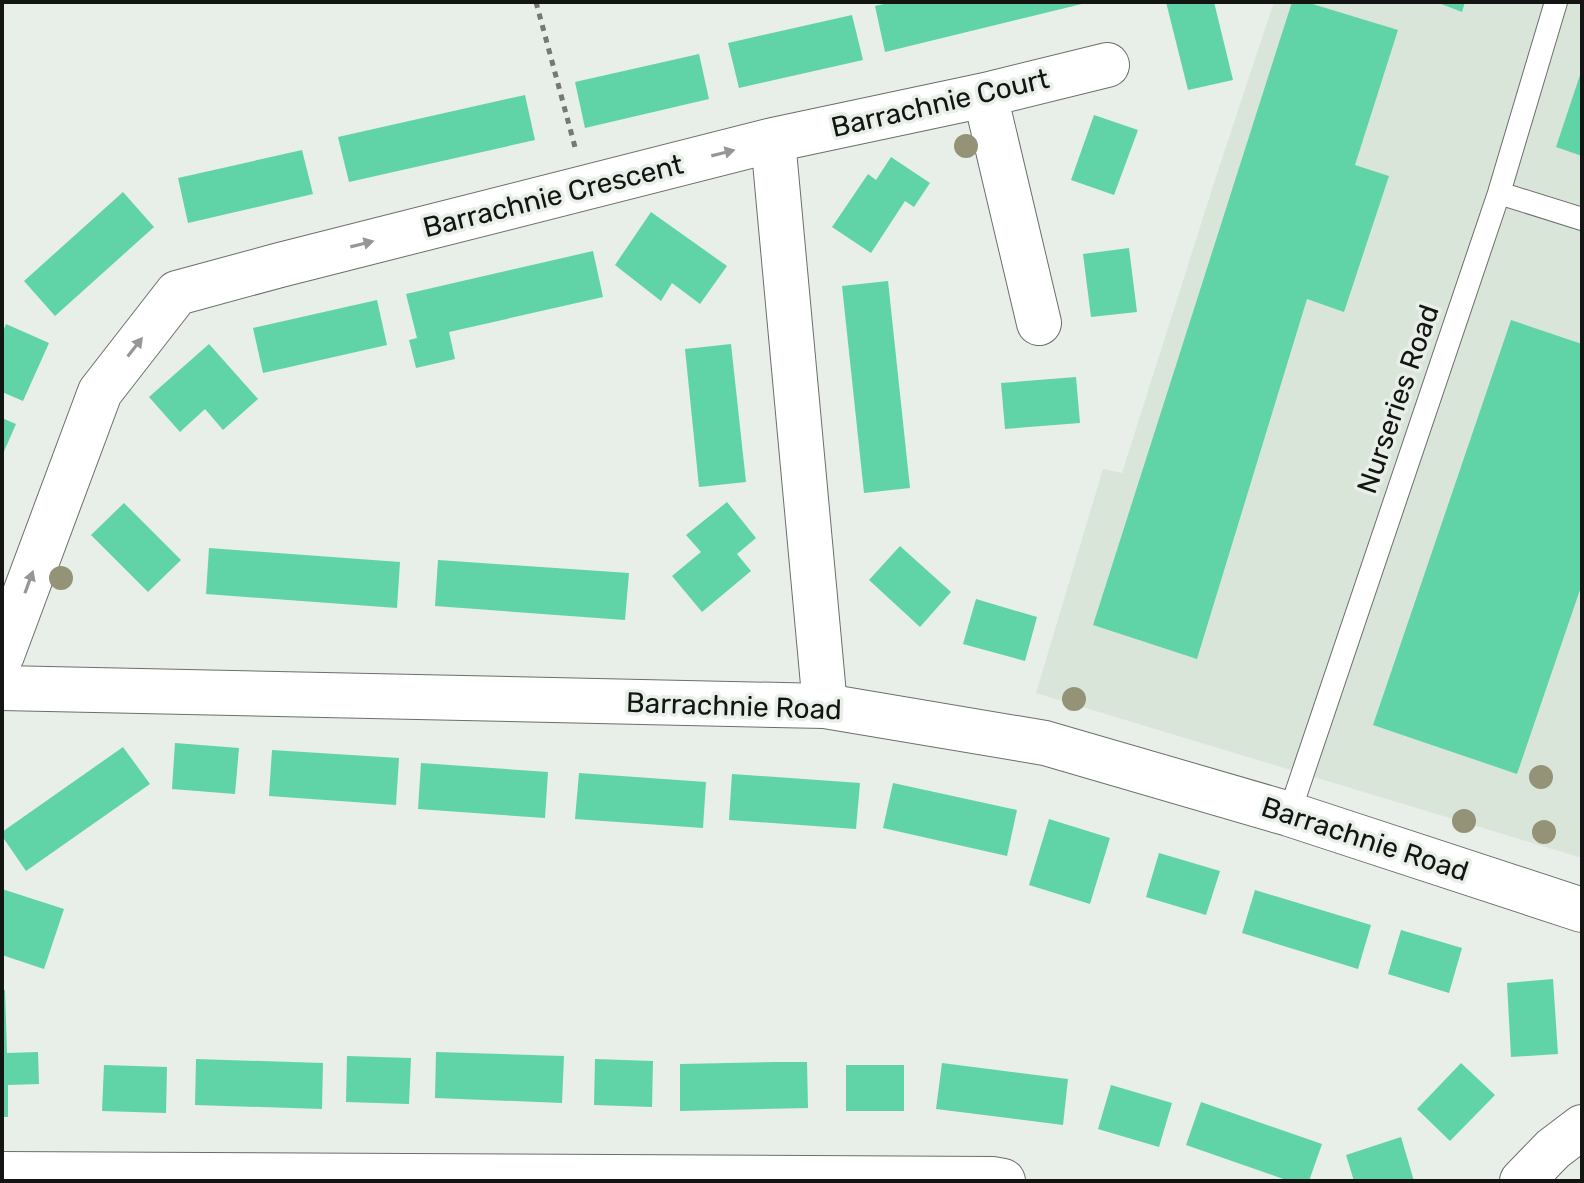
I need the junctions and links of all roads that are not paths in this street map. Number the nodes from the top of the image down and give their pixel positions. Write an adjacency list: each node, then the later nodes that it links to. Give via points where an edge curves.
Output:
1 (1556, 2): 5 (lane, Nurseries Road)
2 (1107, 65): 3 (street, Barrachnie Court)
3 (985, 95): 4 (street, Barrachnie Court); 7 (street)
4 (773, 140): 8 (street, Barrachnie Crescent, one-way to 4, via 100,392 177,293); 10 (street)
5 (1499, 193): 6 (lane); 11 (lane, Nurseries Road)
6 (1582, 219)
7 (1039, 323)
8 (2, 655)
9 (2, 688): 10 (street, Barrachnie Road)
10 (825, 706): 11 (street, Barrachnie Road, via 1045,743)
11 (1289, 814): 12 (street, Barrachnie Road)
12 (1582, 910)
13 (1582, 1127): 16 (street)
14 (2, 1174): 15 (street)
15 (1003, 1181)
16 (1522, 1181)

